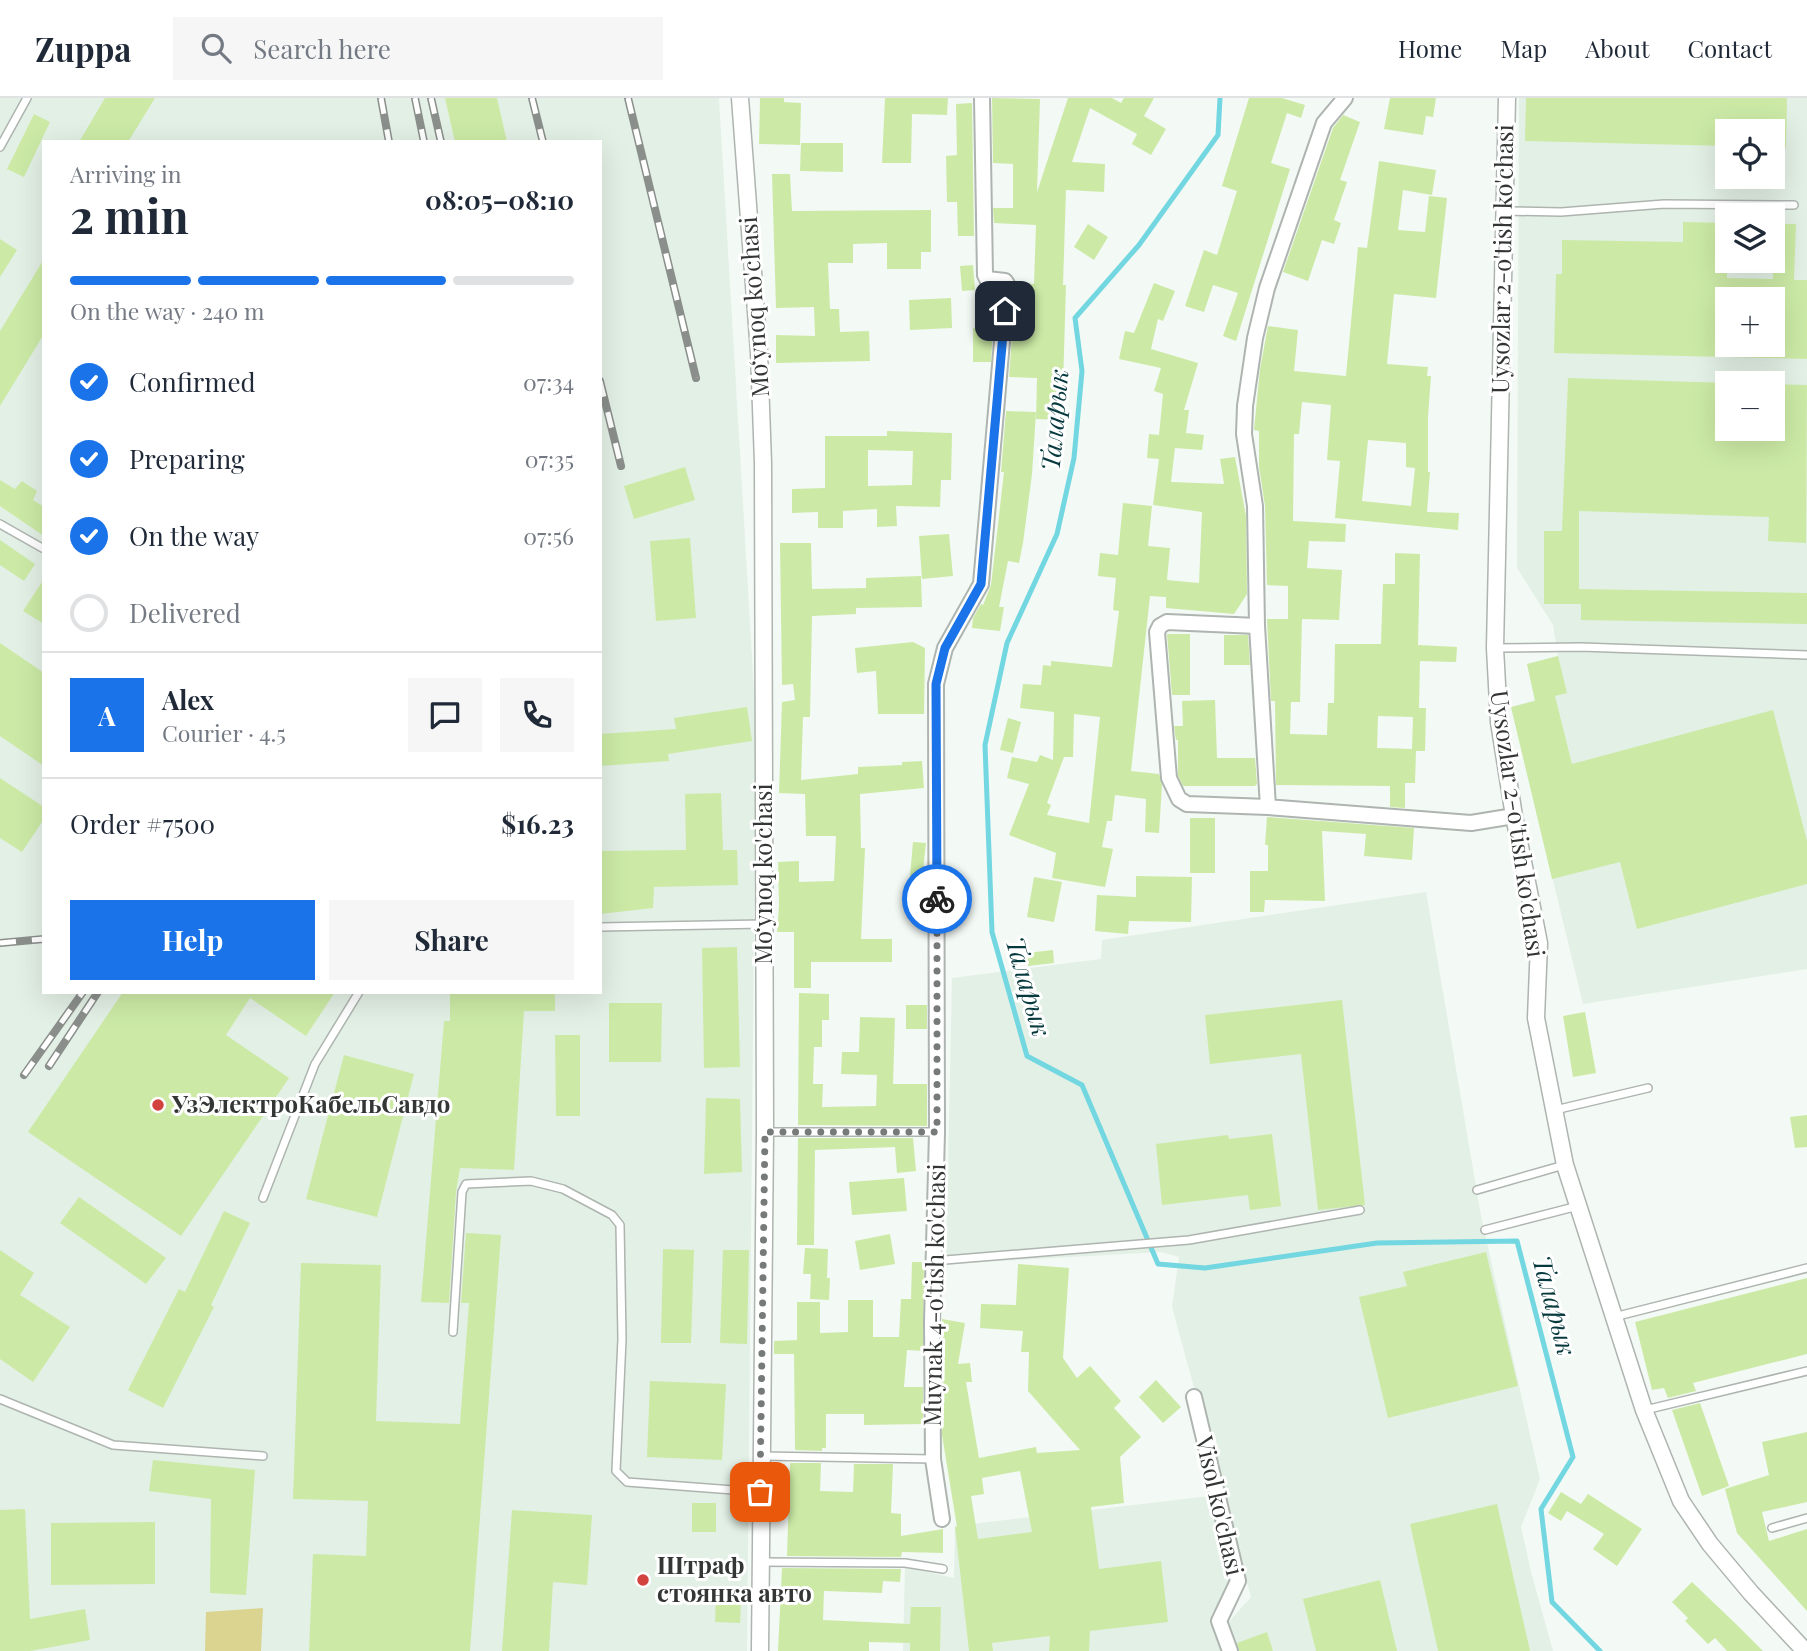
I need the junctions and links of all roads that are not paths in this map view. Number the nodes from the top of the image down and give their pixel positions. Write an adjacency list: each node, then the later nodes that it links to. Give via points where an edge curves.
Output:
1 (27, 98): 6 (lane)
2 (740, 98): 16 (street, Moʻynoq ko'chasi, via 761,408)
3 (982, 98): 22 (street, Muynak 4-o'tish ko'chasi, via 985,275 1007,284 981,584 945,648 936,684)
4 (1345, 98): 11 (street, via 1324,123 1287,227 1267,288 1248,374 1244,434 1255,506)
5 (1507, 98): 8 (street, Uysozlar 2-o'tish ko'chasi)
6 (0, 147)
7 (1794, 205): 8 (lane, via 1664,204)
8 (1505, 211): 12 (street, Uysozlar 2-o'tish ko'chasi)
9 (0, 524): 10 (lane)
10 (42, 548)
11 (1257, 626): 14 (street); 14 (street, via 1167,622 1157,632 1169,778 1180,799 1187,804)
12 (1495, 648): 13 (lane); 15 (street, Uysozlar 2-o'tish ko'chasi, via 1499,722)
13 (1807, 655)
14 (1268, 807): 15 (street, via 1471,823)
15 (1514, 816): 20 (street, Uysozlar 2-o'tish ko'chasi, via 1539,943 1536,1018)
16 (765, 924): 17 (lane); 21 (street, Moʻynoq ko'chasi)
17 (602, 927)
18 (358, 994): 25 (lane, via 315,1064)
19 (1648, 1088): 20 (lane)
20 (1554, 1110): 23 (street, Uysozlar 2-o'tish ko'chasi)
21 (765, 1132): 22 (lane, Muynak 4-o'tish ko'chasi); 38 (street, Moʻynoq ko'chasi)
22 (937, 1132): 29 (street, Muynak 4-o'tish ko'chasi)
23 (1565, 1165): 24 (lane); 26 (street, Uysozlar 2-o'tish ko'chasi)
24 (1477, 1190)
25 (263, 1198)
26 (1578, 1206): 28 (lane); 31 (street, Uysozlar 2-o'tish ko'chasi)
27 (1360, 1210): 29 (lane, via 1189,1240)
28 (1485, 1230)
29 (932, 1261): 39 (street, Muynak 4-o'tish ko'chasi)
30 (1807, 1268): 31 (lane)
31 (1613, 1317): 36 (street, Uysozlar 2-o'tish ko'chasi)
32 (453, 1332): 40 (lane, via 461,1192 466,1184 531,1181 563,1189 612,1215 620,1225 622,1339 616,1471 627,1482)
33 (1807, 1371): 36 (lane)
34 (1194, 1397): 47 (street, Visol ko'chasi, via 1238,1581 1219,1621)
35 (0, 1399): 37 (lane, via 113,1445)
36 (1644, 1410): 48 (street, Uysozlar 2-o'tish ko'chasi, via 1694,1522)
37 (263, 1456)
38 (761, 1456): 39 (lane, Muynak 4-o'tish ko'chasi); 40 (street, Moʻynoq ko'chasi)
39 (933, 1459): 42 (street, Muynak 4-o'tish ko'chasi)
40 (760, 1492): 44 (street, Moʻynoq ko'chasi)
41 (1807, 1518): 43 (lane)
42 (942, 1519)
43 (1772, 1528)
44 (760, 1562): 45 (lane, via 905,1563); 46 (street, Moʻynoq ko'chasi)
45 (943, 1569)
46 (760, 1651)
47 (1230, 1651)
48 (1805, 1651)

